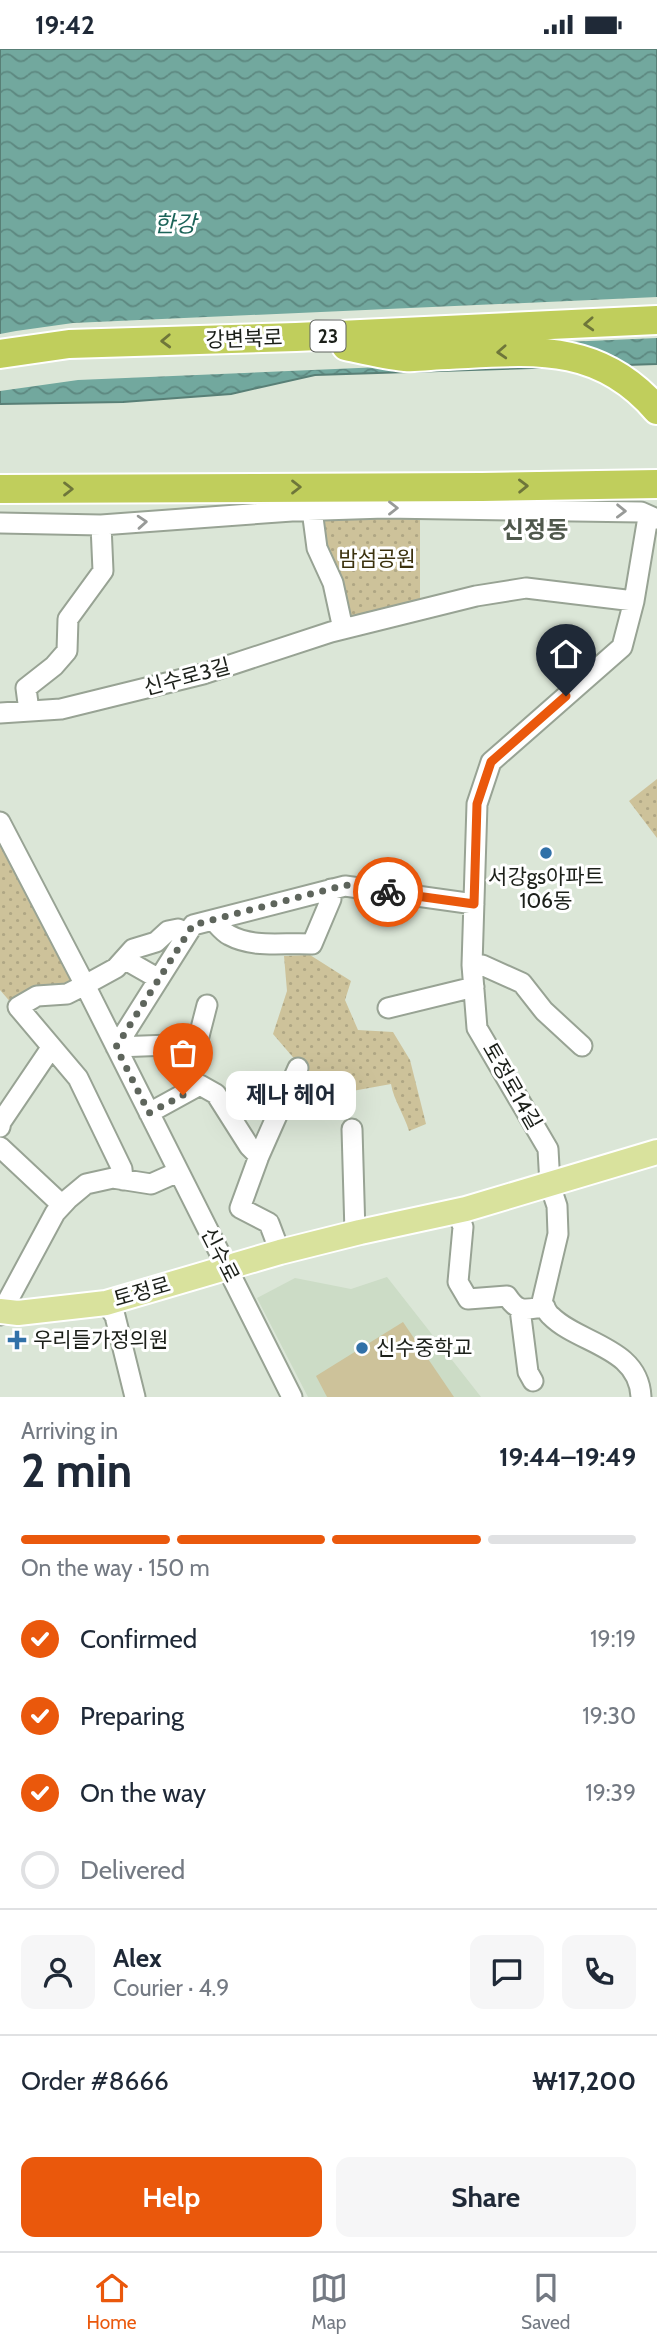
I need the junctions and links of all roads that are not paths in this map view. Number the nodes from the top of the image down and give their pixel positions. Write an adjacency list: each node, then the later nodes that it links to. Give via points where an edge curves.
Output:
1 (657, 320): 2 (highway, 강변북로 / 23, one-way to 2)
2 (296, 337): 3 (highway, 강변북로 / 23, one-way to 3, via 69,344); 4 (highway, one-way to 2, via 632,384 602,366 570,355 517,352 405,357)
3 (0, 354)
4 (657, 410)
5 (657, 484): 6 (highway, one-way to 5)
6 (0, 489)
7 (312, 510): 8 (street, one-way to 8, via 640,512); 10 (street, one-way to 7); 12 (street, via 317,548 333,583)
8 (652, 518): 11 (street, 토정로14길)
9 (0, 523): 10 (street)
10 (101, 525): 13 (street, via 103,571 68,619 66,651 26,688)
11 (634, 601): 12 (street, 신수로3길, via 526,588); 17 (street, 토정로14길, via 622,647 491,762 477,804)
12 (343, 629): 13 (street, 신수로3길, via 204,674 61,709)
13 (29, 711): 14 (street, 신수로3길)
14 (0, 713)
15 (0, 822): 23 (street, 신수로)
16 (331, 889): 17 (street, via 345,885); 18 (street); 18 (street, via 312,944 255,943 228,935)
17 (474, 904): 21 (street, 토정로14길)
18 (213, 919): 19 (street, via 193,925)
19 (188, 933): 20 (street, via 168,931); 22 (street)
20 (124, 958): 22 (street); 23 (street, via 116,968)
21 (472, 965): 24 (street, 토정로14길); 27 (street, via 522,983)
22 (159, 979): 28 (street)
23 (85, 985): 28 (street, 신수로); 29 (street, via 67,994 37,996 18,1007)
24 (474, 987): 26 (street); 39 (street, 토정로14길, via 477,1028 548,1149)
25 (207, 1006): 28 (street, via 197,1044)
26 (387, 1008)
27 (582, 1046)
28 (116, 1047): 31 (street, 신수로)
29 (51, 1048): 32 (street); 38 (street, via 78,1078)
30 (298, 1067): 36 (street)
31 (149, 1113): 36 (street, via 200,1085 216,1094); 37 (street, 신수로)
32 (0, 1127)
33 (352, 1129): 42 (street)
34 (0, 1147): 40 (street)
35 (657, 1152): 39 (main road, 토정로)
36 (259, 1156): 43 (street, via 240,1208 269,1223)
37 (178, 1171): 38 (street, via 151,1184); 44 (street, 신수로)
38 (123, 1180): 40 (street, via 86,1184)
39 (550, 1185): 41 (main road, 토정로); 46 (street, 토정로14길, via 557,1206 558,1234 542,1302)
40 (62, 1205): 48 (street)
41 (457, 1211): 42 (main road, 토정로); 47 (street, via 463,1227 458,1282 468,1299 507,1296)
42 (355, 1233): 43 (main road, 토정로)
43 (280, 1252): 44 (main road, 토정로)
44 (226, 1267): 45 (main road, 토정로); 51 (street, 신수로)
45 (106, 1303): 48 (main road, 토정로); 50 (street, via 115,1316)
46 (545, 1307): 47 (street); 52 (street, via 550,1316 625,1360)
47 (520, 1310): 49 (street)
48 (1, 1313)
49 (533, 1381)
50 (135, 1397)
51 (292, 1397)
52 (641, 1397)

